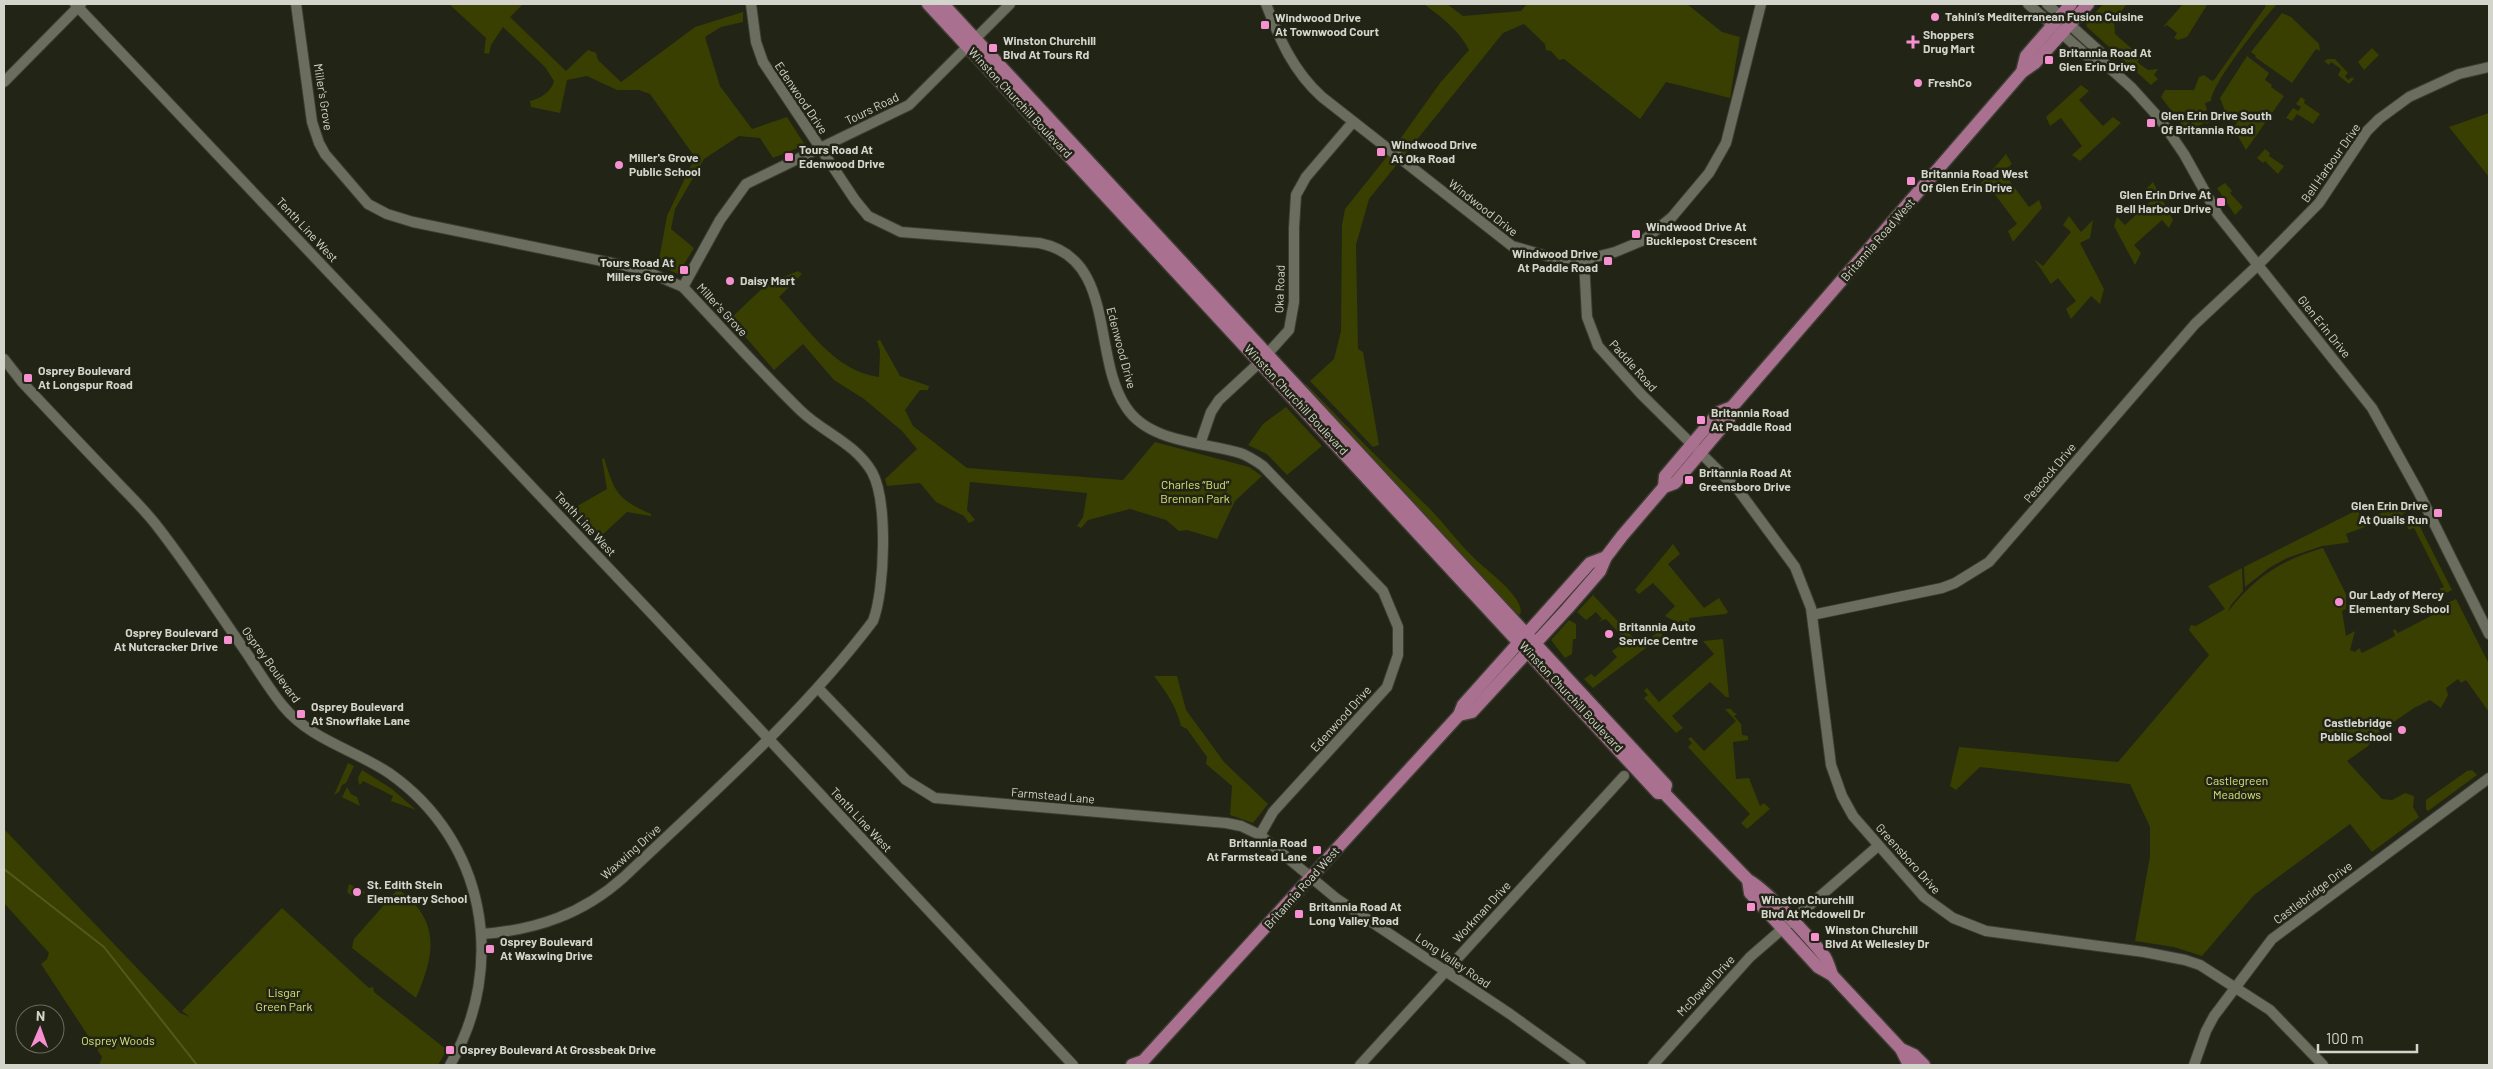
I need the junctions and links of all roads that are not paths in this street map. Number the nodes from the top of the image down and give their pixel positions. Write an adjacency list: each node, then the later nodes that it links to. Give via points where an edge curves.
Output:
1 (296, 4): 21 (street, Miller's Grove, via 315,133 325,154 368,204 413,222 641,269)
2 (751, 4): 18 (street, Edenwood Drive, via 756,42 763,62)
3 (928, 4): 14 (main road, Winston Churchill Boulevard)
4 (944, 4): 14 (main road, Winston Churchill Boulevard)
5 (1010, 4): 14 (street, Tours Road)
6 (1266, 4): 17 (street, Windwood Drive, via 1284,49 1298,73)
7 (1760, 4): 19 (street, Windwood Drive, via 1729,137 1713,168 1672,217 1644,240)
8 (2028, 4): 13 (street, Glen Erin Drive)
9 (2048, 4): 13 (street, Glen Erin Drive)
10 (2071, 4): 13 (main road, Britannia Road West)
11 (2088, 4): 13 (main road, Britannia Road West)
12 (78, 5): 16 (street); 30 (street, Tenth Line West)
13 (2061, 24): 20 (street, Glen Erin Drive, via 2100,52 2103,62 2160,119 2218,215); 25 (main road, Britannia Road West, via 2035,63 2022,72 1732,407 1729,419)
14 (972, 43): 18 (street, Tours Road, via 908,105); 22 (main road, Winston Churchill Boulevard)
15 (2489, 67): 20 (street, Bell Harbour Drive, via 2459,74 2394,106 2367,132 2319,203)
16 (4, 82)
17 (1353, 122): 19 (street, Windwood Drive, via 1512,246 1547,256); 22 (street, Oka Road, via 1306,177 1296,195 1292,315 1289,330)
18 (819, 147): 21 (street, Tours Road, via 746,184 720,220); 24 (street, Edenwood Drive, via 855,200 868,216 882,225 914,234 1039,243 1065,252 1085,271 1092,287 1113,378 1126,408 1155,431)
19 (1584, 260): 25 (street, Paddle Road, via 1587,317 1598,346)
20 (2258, 265): 26 (street, Peacock Drive, via 2195,324 1989,562 1942,588); 27 (street, Glen Erin Drive, via 2354,385 2384,428)
21 (683, 287): 29 (street, Miller's Grove, via 801,411 865,460 878,484 882,519 882,590 878,610 868,629)
22 (1264, 358): 24 (street, Oka Road, via 1219,400 1211,412); 28 (main road, Winston Churchill Boulevard)
23 (4, 359): 37 (street, Osprey Boulevard, via 156,524 282,706 314,734 381,768 427,807 448,834 466,868)
24 (1200, 444): 33 (street, Edenwood Drive, via 1241,453 1263,466 1383,592 1398,627 1398,655 1387,687 1274,812)
25 (1696, 449): 26 (street, Greensboro Drive, via 1739,491 1783,550 1804,587); 28 (main road, Britannia Road West, via 1675,483 1664,487 1606,557 1590,563)
26 (1812, 615): 34 (street, Greensboro Drive, via 1831,765 1853,816)
27 (2489, 634)
28 (1528, 642): 35 (main road, Britannia Road West, via 1472,712 1459,715); 36 (main road, Winston Churchill Boulevard, via 1658,793 1664,794 1748,880 1758,886)
29 (818, 688): 30 (street, Miller's Grove); 33 (street, Farmstead Lane, via 906,780 936,798 1226,823)
30 (769, 739): 37 (street, Waxwing Drive, via 624,877 596,899 532,928); 43 (street, Tenth Line West)
31 (1624, 776): 38 (street, Workman Drive)
32 (2489, 778): 39 (street, Castlebridge Drive, via 2278,935)
33 (1260, 835): 35 (street, Farmstead Lane)
34 (1878, 846): 36 (street, McDowell Drive); 39 (street, Greensboro Drive, via 1924,897 1938,909 1968,925 2011,936 2185,960)
35 (1311, 878): 38 (street, Long Valley Road); 41 (main road, Britannia Road West)
36 (1787, 925): 40 (main road, Winston Churchill Boulevard, via 1826,959 1832,975); 46 (street, McDowell Drive, via 1734,974)
37 (482, 934): 42 (street, Osprey Boulevard, via 482,969 477,1000)
38 (1445, 971): 44 (street, Workman Drive); 45 (street, Long Valley Road)
39 (2236, 986): 49 (street, Castlebridge Drive, via 2206,1031); 50 (street, Greensboro Drive, via 2278,1016)
40 (1901, 1049): 47 (main road, Winston Churchill Boulevard); 48 (main road, Winston Churchill Boulevard)
41 (1139, 1064)
42 (450, 1065)
43 (1073, 1065)
44 (1360, 1065)
45 (1581, 1065)
46 (1653, 1065)
47 (1909, 1065)
48 (1924, 1065)
49 (2194, 1065)
50 (2323, 1065)

